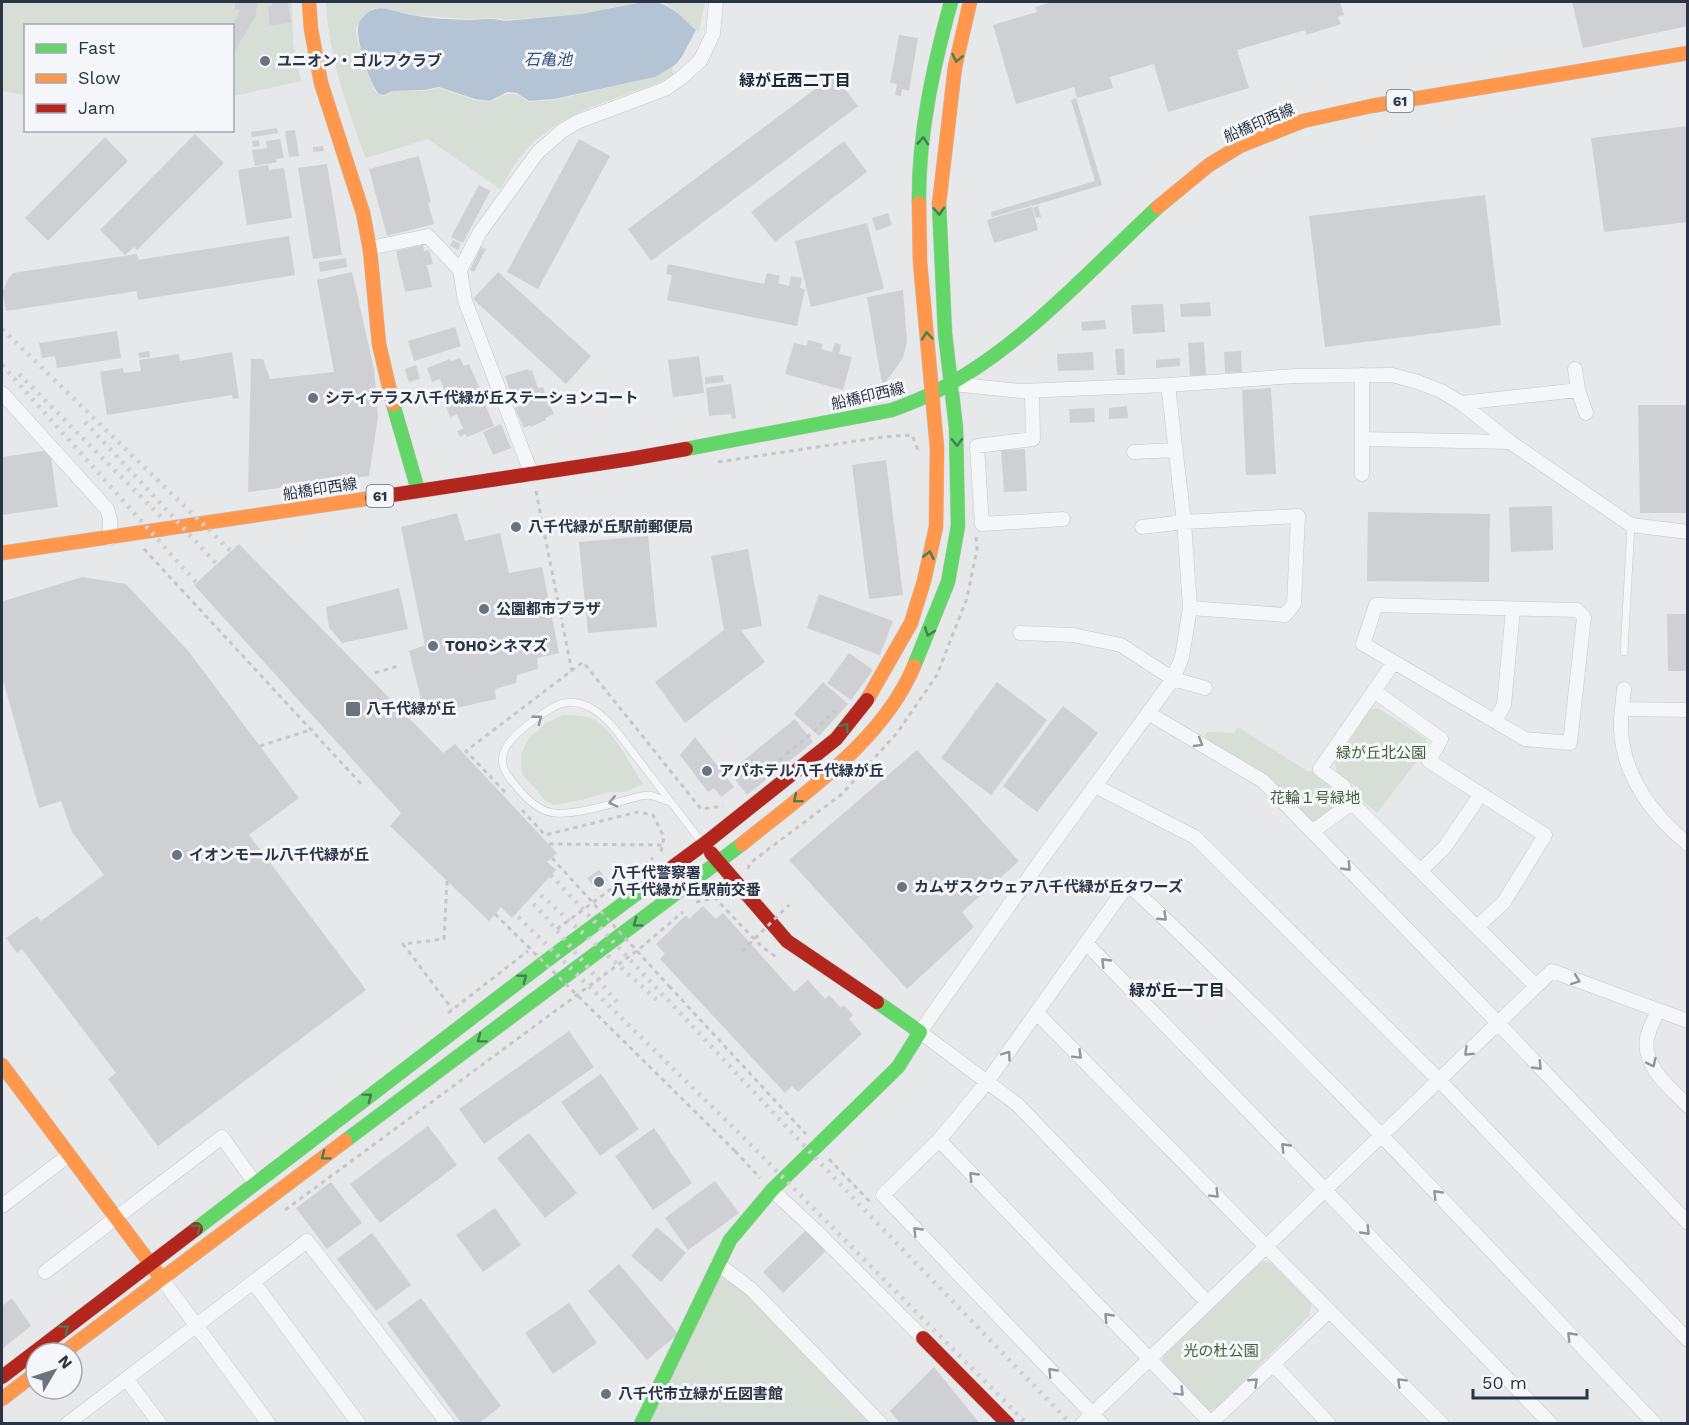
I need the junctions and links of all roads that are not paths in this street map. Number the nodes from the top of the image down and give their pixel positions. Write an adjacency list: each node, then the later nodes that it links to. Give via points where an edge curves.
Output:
1 (309, 2): 6 (street, via 315,60 350,166)
2 (716, 2): 7 (street, via 712,34 700,61 665,89 562,131 538,152 480,232)
3 (951, 2): 15 (street, one-way to 3, via 919,200 924,131 937,52)
4 (970, 2): 10 (street, one-way to 10, via 955,66 939,200)
5 (1688, 53): 10 (street, 船橋印西線 / 61, via 1371,106 1303,121 1240,146 1184,184 1016,339)
6 (370, 248): 7 (street, via 428,236); 24 (street, via 382,361)
7 (460, 270): 23 (street, via 465,301)
8 (1575, 369): 12 (street)
9 (1362, 375): 11 (street); 16 (street, via 1392,375 1418,382); 18 (street)
10 (951, 384): 13 (street); 15 (street, 船橋印西線 / 61); 52 (street, one-way to 52, via 958,526 948,582 910,675 889,712 843,760)
11 (1168, 386): 13 (street); 20 (street)
12 (1578, 390): 16 (street); 17 (street)
13 (1032, 391): 25 (street, via 1033,439 977,446 982,525)
14 (2, 393): 30 (street, via 107,509)
15 (932, 394): 23 (street, 船橋印西線 / 61, via 892,410); 50 (street, one-way to 15, via 836,739 872,693 897,650 911,622 936,527 937,448)
16 (1461, 404): 19 (street)
17 (1586, 413)
18 (1362, 439): 19 (street); 22 (street)
19 (1510, 442): 27 (street)
20 (1176, 450): 21 (street); 26 (street)
21 (1134, 452)
22 (1362, 474)
23 (532, 475): 24 (street, 船橋印西線 / 61)
24 (418, 490): 30 (street, 船橋印西線 / 61)
25 (1063, 519)
26 (1184, 522): 28 (street); 32 (street); 32 (street, via 1298,516 1294,604 1284,615)
27 (1631, 525): 29 (street); 35 (lane)
28 (1142, 527)
29 (1688, 532)
30 (110, 538): 31 (street, 船橋印西線 / 61)
31 (2, 553)
32 (1190, 608): 37 (street, via 1182,657)
33 (1513, 609): 36 (street, via 1376,605 1363,644); 44 (street, via 1504,705); 44 (street, via 1577,610 1584,617 1570,743 1525,739)
34 (1020, 633): 37 (street, via 1073,635 1120,645)
35 (1624, 652)
36 (1394, 662): 40 (street); 44 (street)
37 (1173, 679): 38 (street); 43 (street)
38 (1204, 688)
39 (1624, 689): 41 (street)
40 (1374, 691): 46 (street, via 1441,739 1429,761); 48 (street, via 1320,769 1343,786)
41 (1623, 709): 42 (street); 51 (street, via 1621,731 1637,788)
42 (1688, 710)
43 (1148, 713): 45 (street); 49 (street, one-way to 49, via 1263,782)
44 (1495, 722)
45 (1095, 786): 61 (street); 63 (street, via 1195,837)
46 (1481, 794): 53 (street, via 1444,848); 54 (street, via 1545,835 1504,902)
47 (670, 802): 47 (lane, one-way to 47, via 656,796 641,796 569,813 540,809 502,765 507,745 552,708 565,703 593,708 603,715); 50 (lane)
48 (1352, 803): 49 (street); 53 (street)
49 (1313, 831): 60 (street, one-way to 60)
50 (703, 844): 52 (street); 69 (street, one-way to 50)
51 (1688, 844)
52 (718, 863): 61 (street, via 787,941); 79 (street, one-way to 79)
53 (1420, 871): 54 (street)
54 (1477, 927): 56 (street)
55 (1086, 943): 58 (street); 66 (street, one-way to 66, via 1128,884); 70 (street, one-way to 55)
56 (1536, 986): 57 (street, one-way to 57, via 1552,971); 60 (street)
57 (1658, 1011): 59 (street); 65 (street, one-way to 65, via 1647,1038 1648,1054 1659,1077)
58 (1037, 1013): 64 (street, one-way to 58); 75 (street, one-way to 75)
59 (1688, 1021)
60 (1498, 1023): 63 (street, one-way to 63); 74 (street, one-way to 74)
61 (920, 1032): 64 (street); 71 (street, via 898,1066)
62 (2, 1065): 68 (street)
63 (1439, 1080): 66 (street); 84 (street)
64 (987, 1082): 67 (street); 81 (street, via 1018,1105)
65 (1688, 1106)
66 (1381, 1136): 70 (street); 105 (street, one-way to 66)
67 (939, 1140): 86 (street, one-way to 67); 92 (street, one-way to 67, via 883,1195)
68 (69, 1155): 72 (street); 73 (street)
69 (255, 1183): 73 (street, via 222,1137); 76 (street, one-way to 69)
70 (1326, 1189): 75 (street); 104 (street, one-way to 104)
71 (772, 1190): 77 (street, via 730,1240); 101 (street)
72 (2, 1206)
73 (116, 1218): 76 (street); 78 (street)
74 (1688, 1223)
75 (1267, 1246): 81 (street); 82 (street)
76 (150, 1263): 79 (street); 88 (street, one-way to 76)
77 (718, 1264): 99 (street); 100 (street, via 751,1289)
78 (45, 1272)
79 (162, 1279): 83 (street); 85 (street)
80 (254, 1283): 83 (street); 97 (street); 98 (street, via 307,1241)
81 (1208, 1303): 86 (street)
82 (1329, 1311): 87 (street); 103 (street, one-way to 82)
83 (195, 1327): 89 (street); 96 (street)
84 (1688, 1340)
85 (79, 1341)
86 (1148, 1360): 92 (street); 93 (street, one-way to 93)
87 (1273, 1364): 93 (street, one-way to 87); 102 (street)
88 (2, 1377)
89 (126, 1380): 94 (street); 95 (street)
90 (24, 1382): 91 (street)
91 (2, 1399)
92 (1092, 1420)
93 (1212, 1423)
94 (67, 1424)
95 (160, 1424)
96 (269, 1424)
97 (359, 1424)
98 (448, 1424)
99 (641, 1424)
100 (881, 1424)
101 (1008, 1424)
102 (1329, 1424)
103 (1442, 1424)
104 (1551, 1424)
105 (1655, 1424)

